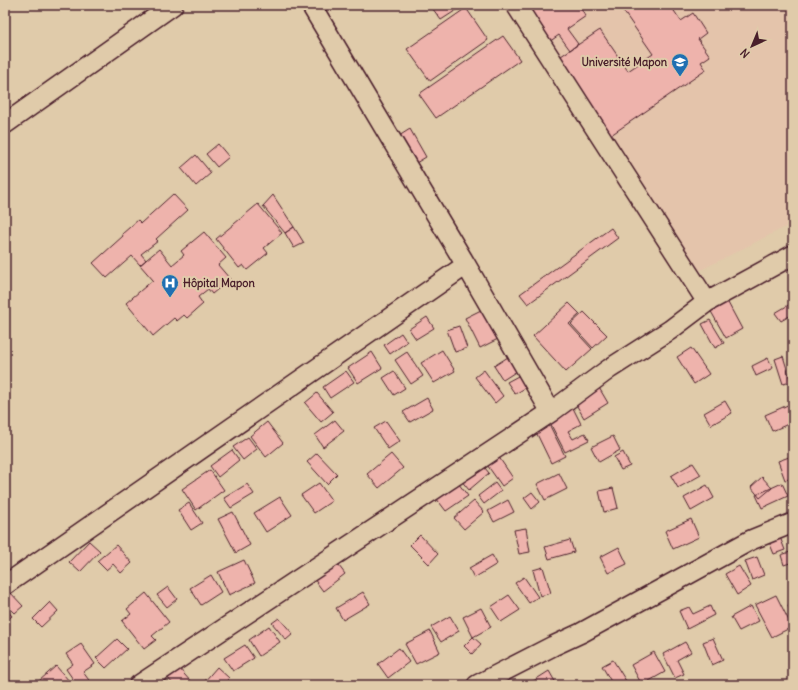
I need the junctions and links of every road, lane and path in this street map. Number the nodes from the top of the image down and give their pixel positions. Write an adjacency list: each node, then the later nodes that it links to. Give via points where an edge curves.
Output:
1 (173, 5): 4 (street)
2 (311, 5): 6 (street)
3 (516, 5): 7 (street)
4 (5, 124)
5 (793, 255): 7 (street)
6 (466, 265): 8 (street); 10 (street)
7 (707, 302): 8 (street)
8 (551, 412): 11 (street)
9 (793, 523): 12 (street, via 751,540 581,633)
10 (5, 585)
11 (139, 685)
12 (477, 685)

